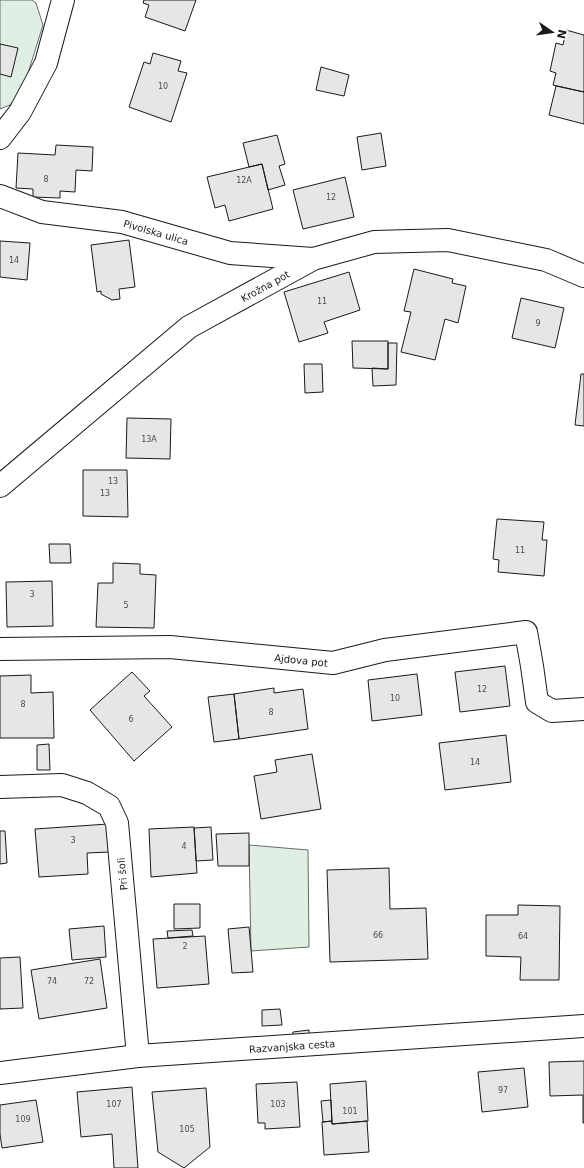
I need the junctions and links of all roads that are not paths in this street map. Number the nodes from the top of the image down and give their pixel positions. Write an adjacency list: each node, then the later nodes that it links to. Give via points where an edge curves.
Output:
1 (63, 0): 2 (street, via 46,63 20,112)
2 (0, 138)
3 (0, 196): 4 (street, Pivolska ulica, via 42,212 122,222 230,253)
4 (313, 259): 5 (street, Krožna pot, via 374,242 448,240 546,260); 6 (street, Krožna pot, via 190,327)
5 (584, 276)
6 (0, 486)
7 (0, 650): 8 (street, Ajdova pot, via 170,647 333,664 385,650 526,632 537,702 552,711)
8 (584, 708)
9 (0, 787): 11 (street, Pri šoli, via 62,785 87,793 109,806 117,823)
10 (584, 1026): 11 (street, Razvanjska cesta)
11 (138, 1056): 12 (street, Razvanjska cesta)
12 (0, 1073)

